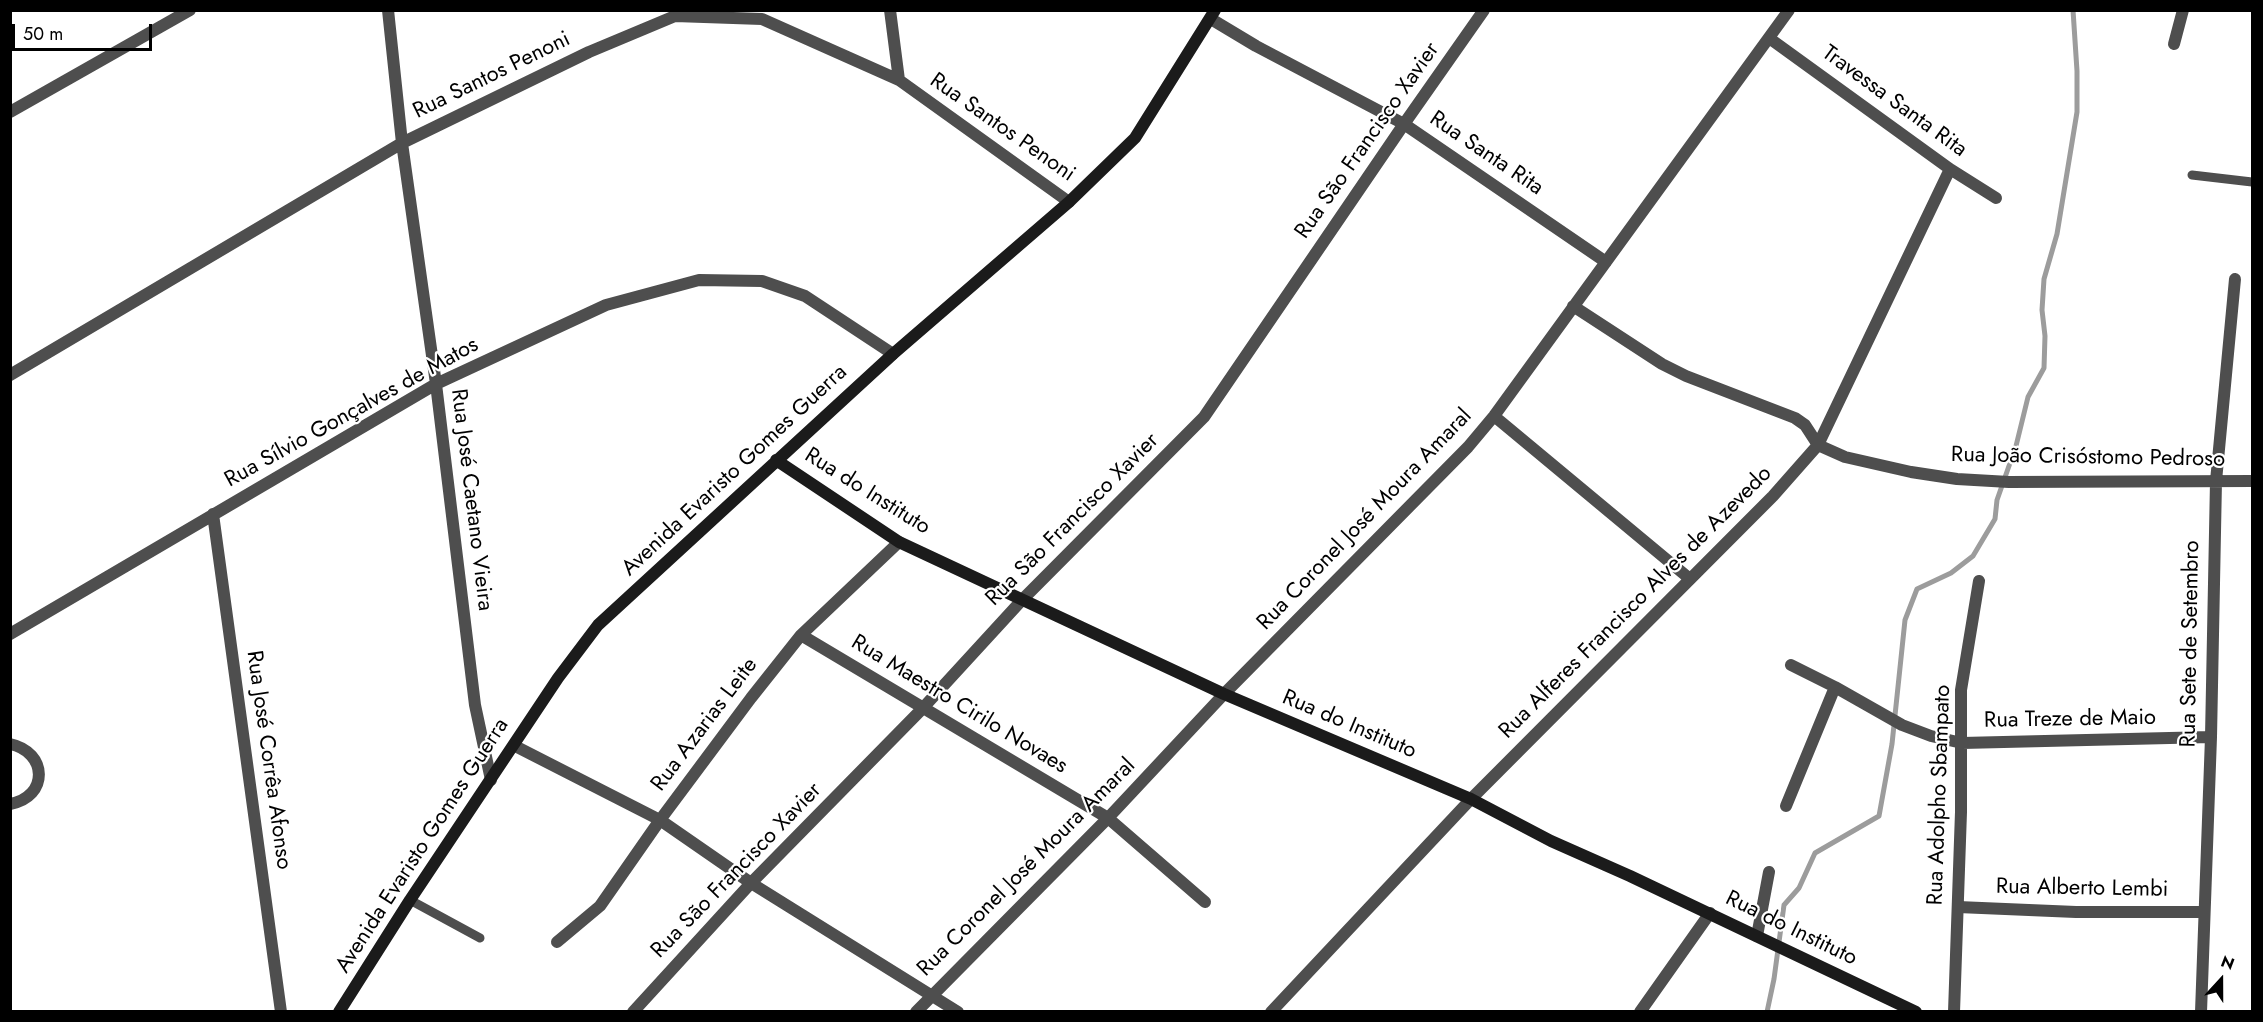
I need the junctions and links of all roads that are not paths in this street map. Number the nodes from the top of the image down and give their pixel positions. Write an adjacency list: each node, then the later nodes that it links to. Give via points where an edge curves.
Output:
1 (190, 10): 11 (street)
2 (388, 10): 13 (street, Rua José Caetano Vieira)
3 (890, 10): 10 (street)
4 (1484, 10): 12 (street, Rua São Francisco Xavier)
5 (1789, 10): 8 (street, Rua Coronel José Moura Amaral)
6 (2183, 10): 9 (street)
7 (1213, 15): 12 (street, Rua Santa Rita, via 1256,46); 18 (main road, Avenida Evaristo Gomes Guerra, via 1135,138)
8 (1769, 38): 14 (street, Travessa Santa Rita); 19 (street, Rua Coronel José Moura Amaral)
9 (2174, 44)
10 (899, 80): 13 (street, Rua Santos Penoni, via 762,19 675,16 589,52); 18 (street, Rua Santos Penoni)
11 (10, 112)
12 (1404, 124): 19 (street, Rua Santa Rita); 34 (street, Rua São Francisco Xavier, via 1204,417)
13 (402, 142): 23 (street, Rua Santos Penoni); 24 (street, Rua José Caetano Vieira)
14 (1950, 169): 17 (street, Travessa Santa Rita); 26 (street, Rua Alferes Francisco Alves de Azevedo)
15 (2192, 175): 16 (lane)
16 (2253, 182)
17 (1996, 198)
18 (1069, 201): 22 (main road, Avenida Evaristo Gomes Guerra)
19 (1606, 262): 21 (street, Rua Coronel José Moura Amaral)
20 (2235, 279): 29 (street, Rua Sete de Setembro)
21 (1574, 306): 25 (street, Rua Coronel José Moura Amaral); 26 (street, via 1662,364 1795,418)
22 (893, 354): 24 (street, Rua Sílvio Gonçalves de Matos, via 806,296 762,281 699,280 606,305); 27 (main road, Avenida Evaristo Gomes Guerra)
23 (10, 375)
24 (436, 384): 30 (street, Rua Sílvio Gonçalves de Matos); 45 (street, Rua José Caetano Vieira, via 475,705)
25 (1494, 417): 32 (street); 39 (street, Rua Coronel José Moura Amaral)
26 (1818, 446): 29 (street, Rua João Crisóstomo Pedroso, via 1864,462 1957,479); 32 (street, Rua Alferes Francisco Alves de Azevedo)
27 (776, 460): 31 (main road, Rua do Instituto); 44 (main road, Avenida Evaristo Gomes Guerra, via 598,625 558,678)
28 (2253, 481): 29 (street, Rua João Crisóstomo Pedroso)
29 (2216, 482): 41 (street, Rua Sete de Setembro)
30 (213, 514): 35 (street, Rua Sílvio Gonçalves de Matos); 62 (street, Rua José Corrêa Afonso)
31 (899, 542): 34 (main road, Rua do Instituto); 36 (street, Rua Azarias Leite)
32 (1690, 579): 46 (street, Rua Alferes Francisco Alves de Azevedo)
33 (1979, 581): 42 (street, Rua Adolpho Sbampato, via 1961,690)
34 (1022, 600): 39 (main road, Rua do Instituto); 40 (street, Rua São Francisco Xavier)
35 (10, 634)
36 (801, 635): 40 (street, Rua Maestro Cirilo Novaes); 50 (street, Rua Azarias Leite)
37 (1791, 665): 38 (street, Rua Treze de Maio)
38 (1835, 687): 42 (street, Rua Treze de Maio, via 1902,725); 48 (street)
39 (1224, 694): 46 (main road, Rua do Instituto); 49 (street, Rua Coronel José Moura Amaral)
40 (922, 709): 49 (street, Rua Maestro Cirilo Novaes); 52 (street, Rua São Francisco Xavier)
41 (2211, 737): 42 (street, Rua Treze de Maio); 56 (street, Rua Sete de Setembro)
42 (1962, 743): 55 (street, Rua Adolpho Sbampato)
43 (10, 744): 47 (street, via 29,751 36,759 39,780 28,797)
44 (515, 746): 45 (main road, Avenida Evaristo Gomes Guerra); 50 (street)
45 (491, 780): 53 (main road, Avenida Evaristo Gomes Guerra)
46 (1471, 799): 57 (main road, Rua do Instituto, via 1551,841); 67 (street, Rua Alferes Francisco Alves de Azevedo)
47 (10, 804)
48 (1786, 806)
49 (1108, 818): 54 (street, Rua Maestro Cirilo Novaes); 61 (street, Rua Coronel José Moura Amaral)
50 (660, 820): 52 (street); 60 (street, Rua Azarias Leite, via 600,906)
51 (1769, 872): 58 (street)
52 (751, 883): 61 (street); 64 (street, Rua São Francisco Xavier)
53 (410, 900): 59 (lane); 63 (main road, Avenida Evaristo Gomes Guerra)
54 (1205, 902)
55 (1958, 907): 56 (street, Rua Alberto Lembi); 70 (street, Rua Adolpho Sbampato)
56 (2204, 912): 71 (street, Rua Sete de Setembro)
57 (1710, 914): 58 (main road, Rua do Instituto); 68 (street)
58 (1757, 936): 69 (main road, Rua do Instituto)
59 (480, 938)
60 (557, 942)
61 (930, 996): 65 (street, Rua Coronel José Moura Amaral); 66 (street)
62 (281, 1011)
63 (339, 1011)
64 (633, 1011)
65 (916, 1011)
66 (958, 1011)
67 (1271, 1011)
68 (1640, 1011)
69 (1916, 1011)
70 (1954, 1011)
71 (2201, 1011)

